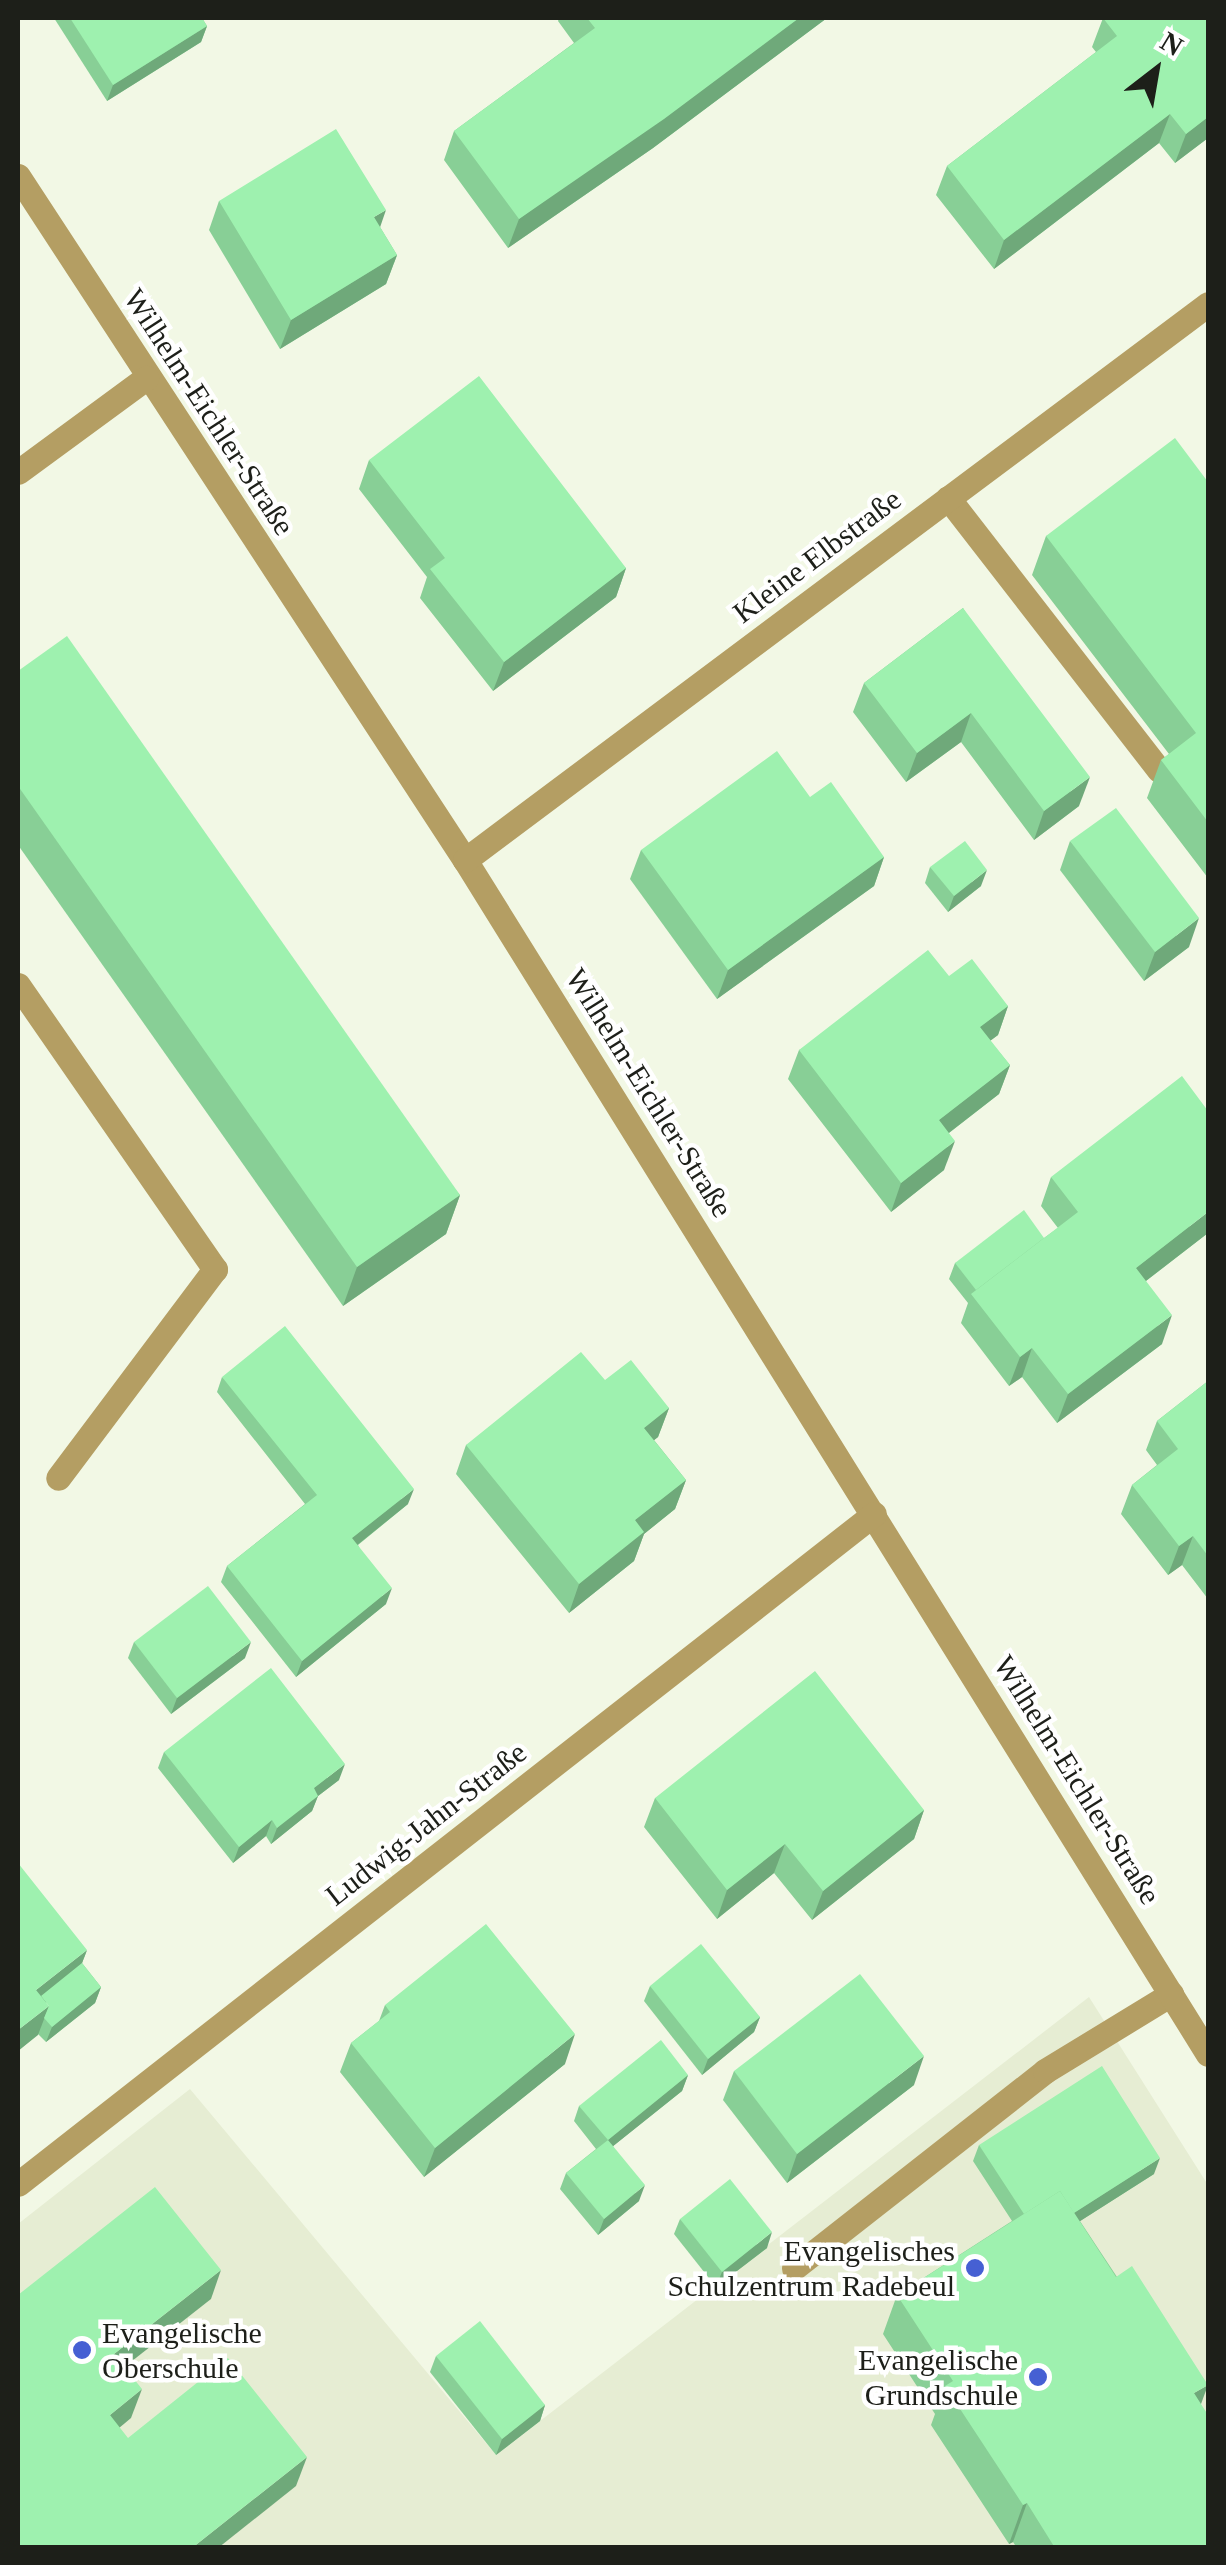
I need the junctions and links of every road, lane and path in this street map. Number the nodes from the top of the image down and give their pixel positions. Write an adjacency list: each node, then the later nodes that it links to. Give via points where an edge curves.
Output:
1 (18, 176): 3 (street, Wilhelm-Eichler-Straße)
2 (1208, 304): 5 (street, Kleine Elbstraße)
3 (146, 378): 4 (street); 7 (street, Wilhelm-Eichler-Straße)
4 (18, 472)
5 (948, 498): 6 (street); 7 (street, Kleine Elbstraße)
6 (1159, 770)
7 (466, 860): 10 (street, Wilhelm-Eichler-Straße)
8 (18, 986): 9 (street, via 215,1269)
9 (58, 1478)
10 (874, 1514): 11 (street, Wilhelm-Eichler-Straße); 13 (street, Ludwig-Jahn-Straße)
11 (1171, 1994): 12 (street, Wilhelm-Eichler-Straße); 14 (street, via 1046,2071)
12 (1208, 2054)
13 (18, 2184)
14 (794, 2268)

